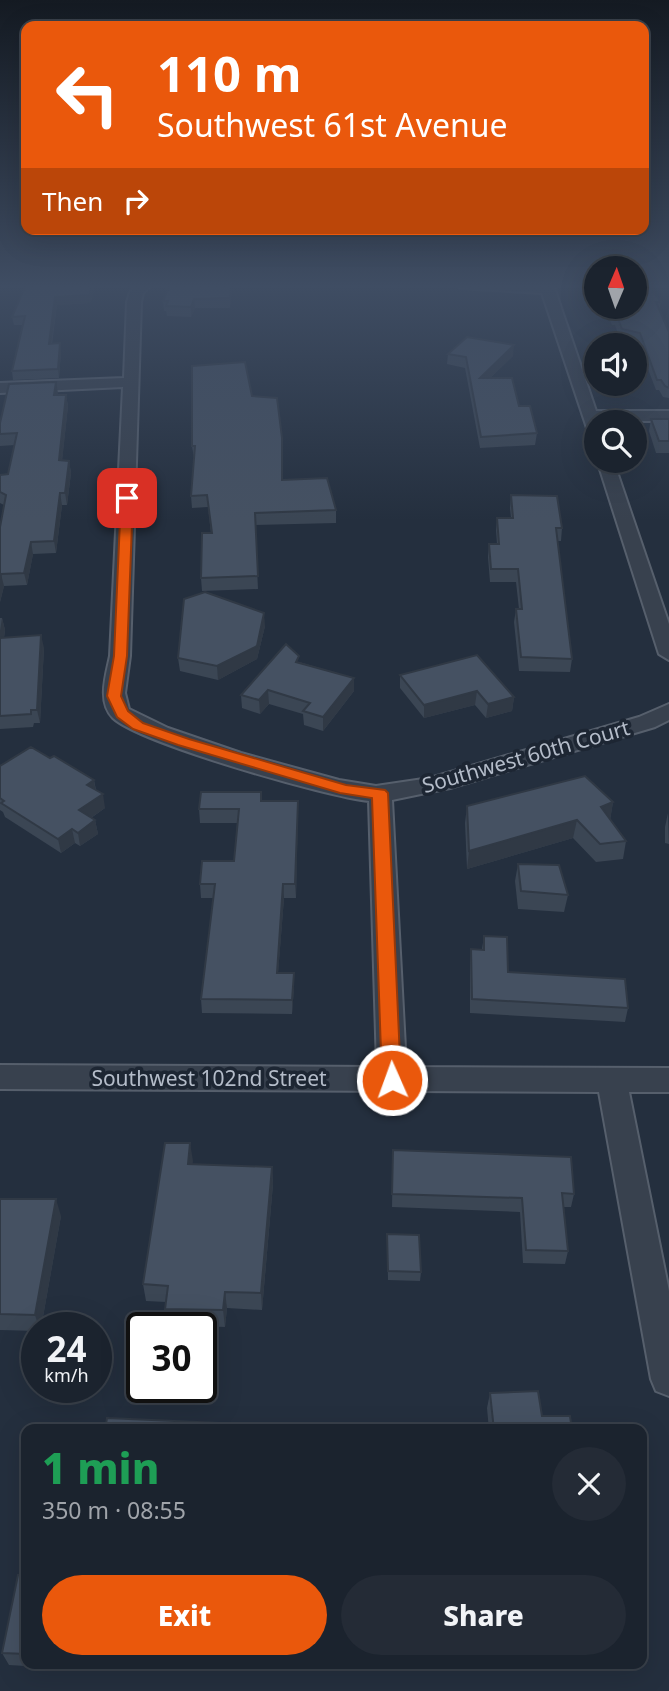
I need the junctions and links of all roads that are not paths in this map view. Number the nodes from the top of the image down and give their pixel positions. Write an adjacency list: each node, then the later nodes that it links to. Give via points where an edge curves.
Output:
1 (131, 363): 3 (street, Southwest 60th Court)
2 (572, 363): 5 (street)
3 (130, 382): 4 (street); 11 (street, Southwest 60th Court, via 120,656 114,696 122,713 138,726 184,742 345,790)
4 (0, 388)
5 (588, 410)
6 (647, 416): 7 (street)
7 (669, 416)
8 (609, 473): 9 (street)
9 (669, 654)
10 (669, 711): 11 (street, Southwest 60th Court, via 647,722 475,772 411,790)
11 (380, 793): 13 (street)
12 (0, 1077): 13 (street, Southwest 102nd Street)
13 (392, 1080): 14 (street, Southwest 102nd Street)
14 (612, 1080): 15 (street, Southwest 102nd Street); 16 (street)
15 (669, 1080)
16 (669, 1379)

